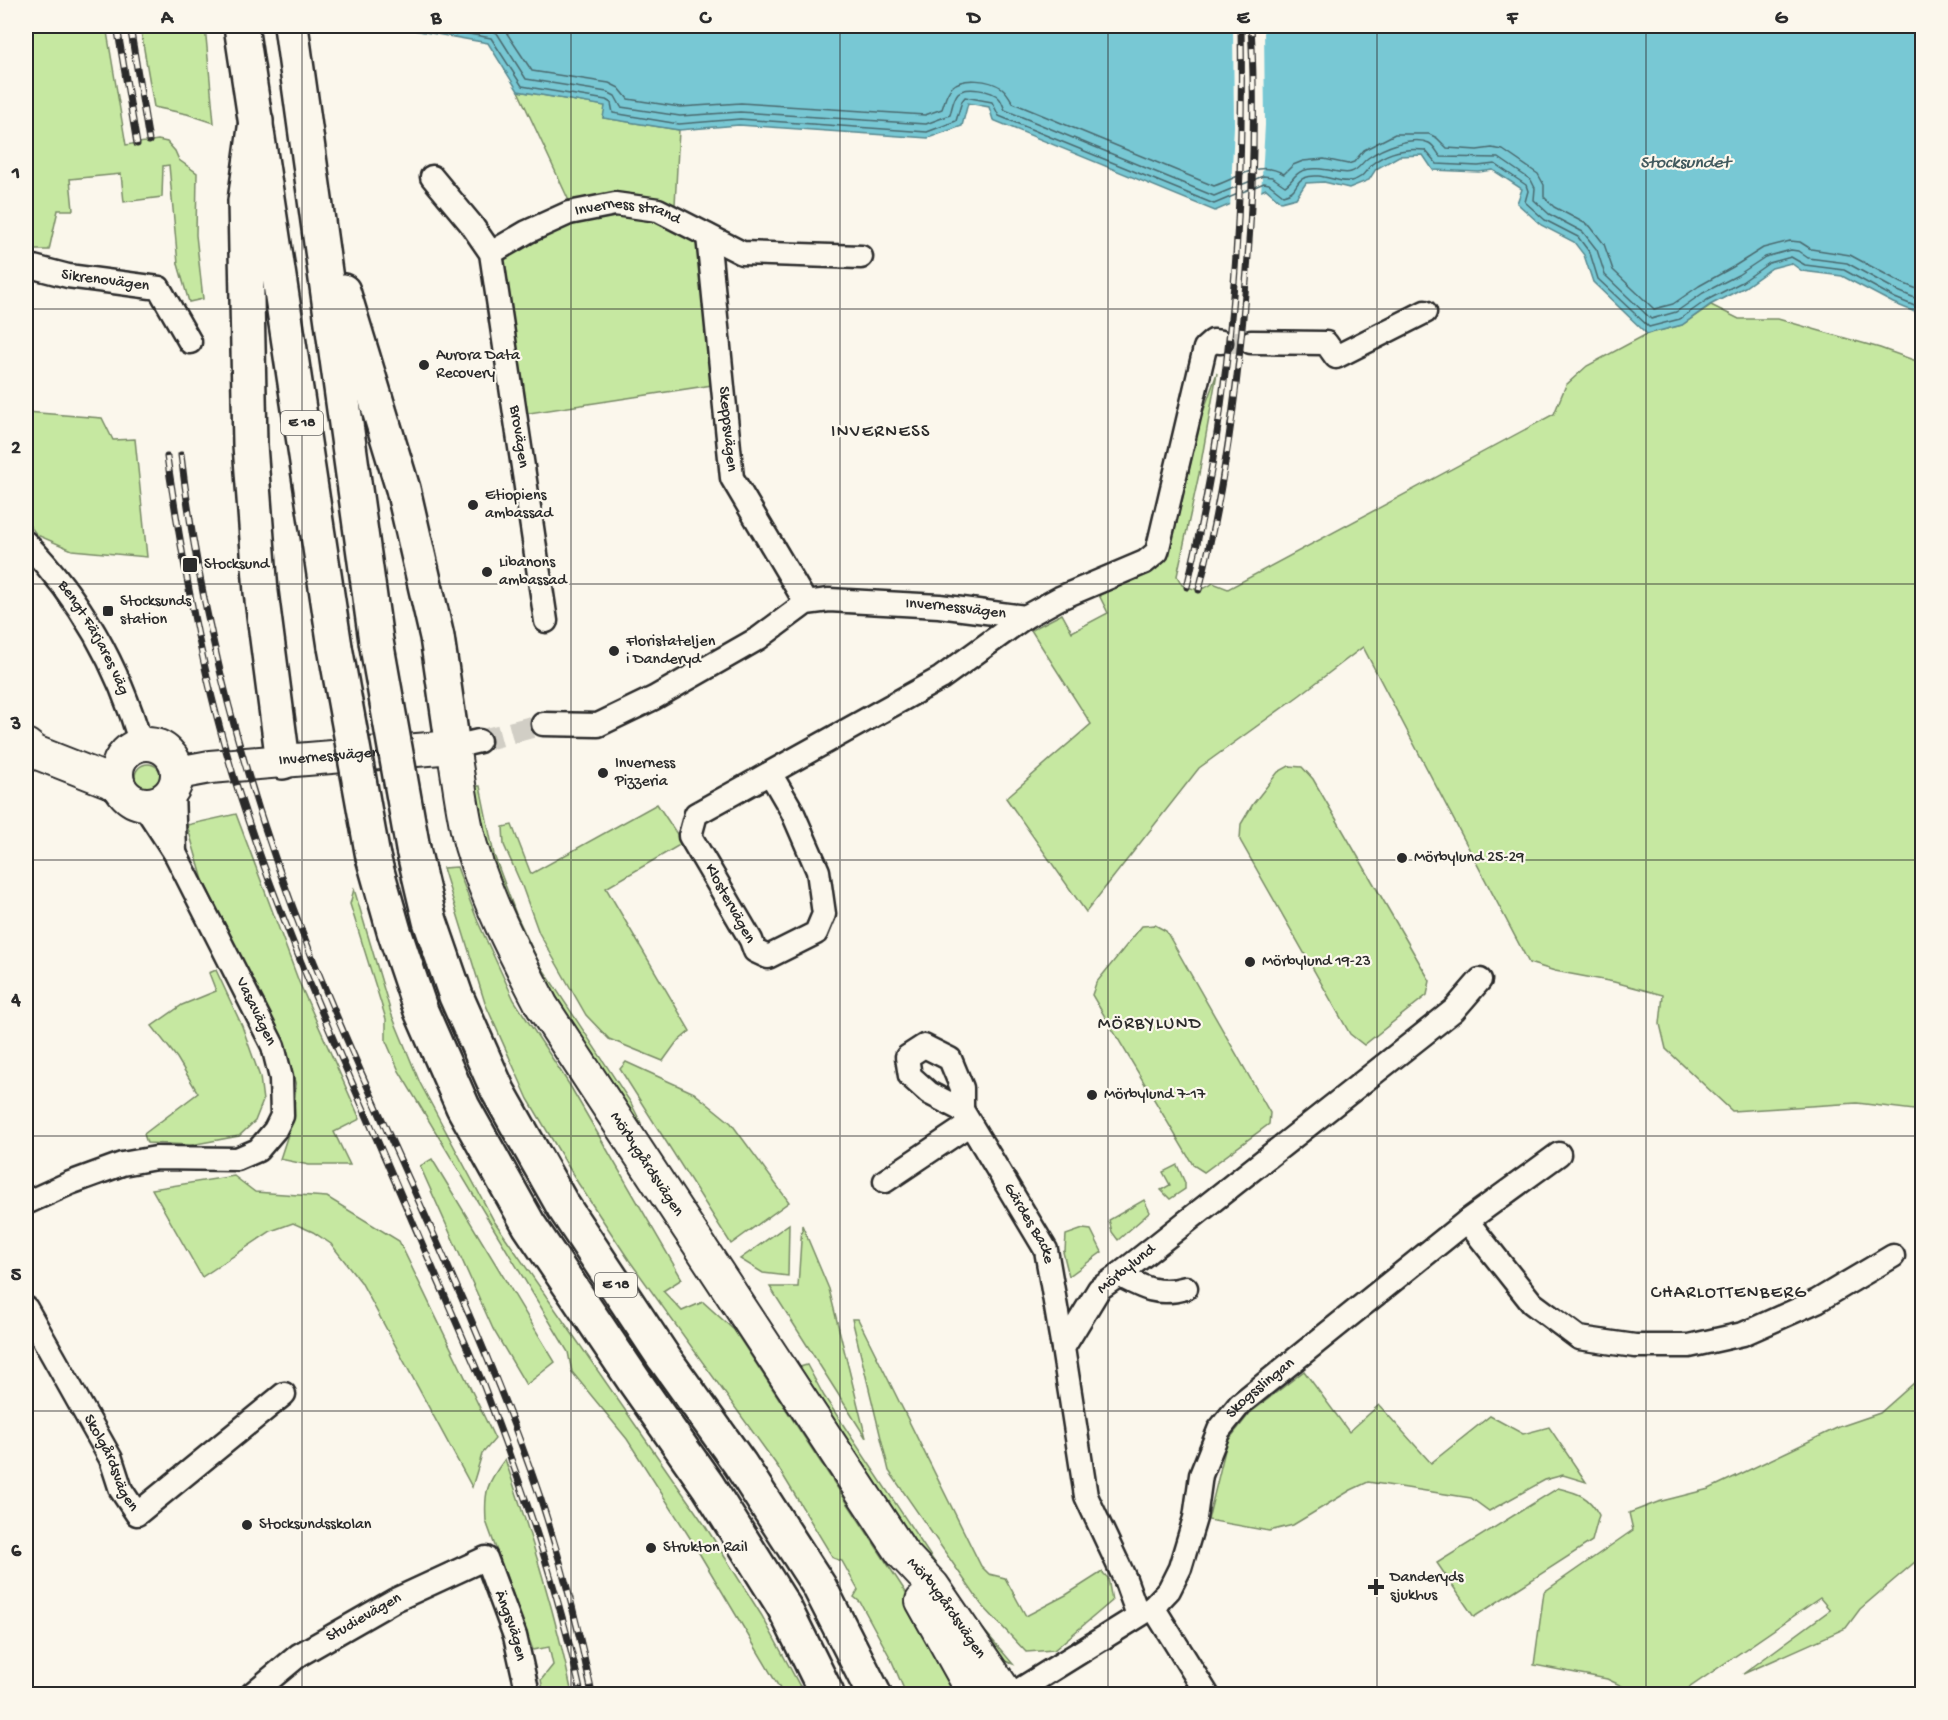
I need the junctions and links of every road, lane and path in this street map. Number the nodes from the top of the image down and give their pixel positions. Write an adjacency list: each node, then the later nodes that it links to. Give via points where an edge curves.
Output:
1 (242, 26): 5 (highway, via 256,121)
2 (291, 26): 4 (highway, E 18)
3 (432, 177): 7 (street)
4 (314, 193): 20 (highway, via 402,489); 44 (highway, E 18, bridge, via 376,641 413,849 448,975 498,1091 564,1206 819,1586)
5 (257, 200): 22 (highway, via 250,445 261,592); 43 (highway, E 18, bridge, via 373,857 421,1011 464,1107 529,1225 708,1486 784,1607)
6 (708, 236): 7 (street, Inverness strand, via 658,210 615,204 569,213); 8 (street, Inverness strand, via 742,253); 15 (street, Skeppsvägen, via 732,478)
7 (491, 253): 17 (street, Brovägen)
8 (861, 257)
9 (26, 265): 11 (street, Sikrenovägen, via 68,276 159,288)
10 (1425, 312): 13 (street, via 1336,357 1326,343)
11 (190, 342)
12 (1221, 342): 16 (street, Invernessvägen, via 1213,341 1205,348 1157,552 1145,562)
13 (1251, 342)
14 (26, 543): 19 (street, Bengt Färjares väg, via 85,616 115,670)
15 (806, 603): 16 (street, Invernessvägen, via 829,600 939,606); 18 (street, via 759,638 654,699 598,725)
16 (1025, 617): 23 (street, Klostervägen, via 941,678)
17 (546, 621)
18 (543, 724)
19 (141, 744): 24 (street, via 162,747 170,754 176,763); 25 (street, via 129,749 118,767)
20 (466, 744): 22 (street, Invernessvägen); 38 (street, Mörbygårdsvägen, via 471,844 505,934 542,1006)
21 (26, 745): 25 (street)
22 (282, 762): 24 (street, Invernessvägen, via 210,767)
23 (770, 772): 23 (street, Klostervägen, via 696,814 690,836 755,951 768,957 816,933 824,914 818,871)
24 (175, 782): 25 (street, via 166,798 156,803); 26 (street, Vasavägen)
25 (131, 795): 26 (street, Vasavägen)
26 (175, 853): 30 (street, Vasavägen, via 273,1046 281,1078 282,1116 258,1150 237,1159 156,1158 122,1164)
27 (1480, 980): 33 (street, Mörbylund, via 1454,1010)
28 (1559, 1154): 31 (street, Skogsslingan)
29 (885, 1181): 36 (street, Gärdes Backe, via 966,1117 1046,1250)
30 (26, 1203)
31 (1467, 1221): 32 (street, via 1532,1303 1579,1338 1635,1346 1689,1346 1743,1334 1817,1301); 40 (street, Skogsslingan, via 1240,1404 1219,1430 1201,1474 1195,1518 1180,1568 1168,1590)
32 (1893, 1256)
33 (1119, 1275): 34 (street, via 1143,1288 1169,1293); 36 (street, Mörbylund, via 1099,1288)
34 (1186, 1288)
35 (26, 1308): 37 (street, Skolgårdsvägen, via 111,1459 121,1490 137,1514)
36 (1063, 1348): 40 (street, via 1086,1496 1125,1580)
37 (284, 1394)
38 (902, 1553): 45 (street, Mörbygårdsvägen, via 916,1591); 46 (street, Mörbygårdsvägen, via 933,1586)
39 (486, 1558): 41 (street, Studievägen, via 395,1600 299,1655); 42 (street, Ängsvägen, via 515,1636)
40 (1146, 1611): 47 (street); 48 (street)
41 (252, 1695)
42 (528, 1695)
43 (827, 1695)
44 (873, 1695)
45 (974, 1695)
46 (1007, 1695)
47 (1013, 1695)
48 (1207, 1695)

